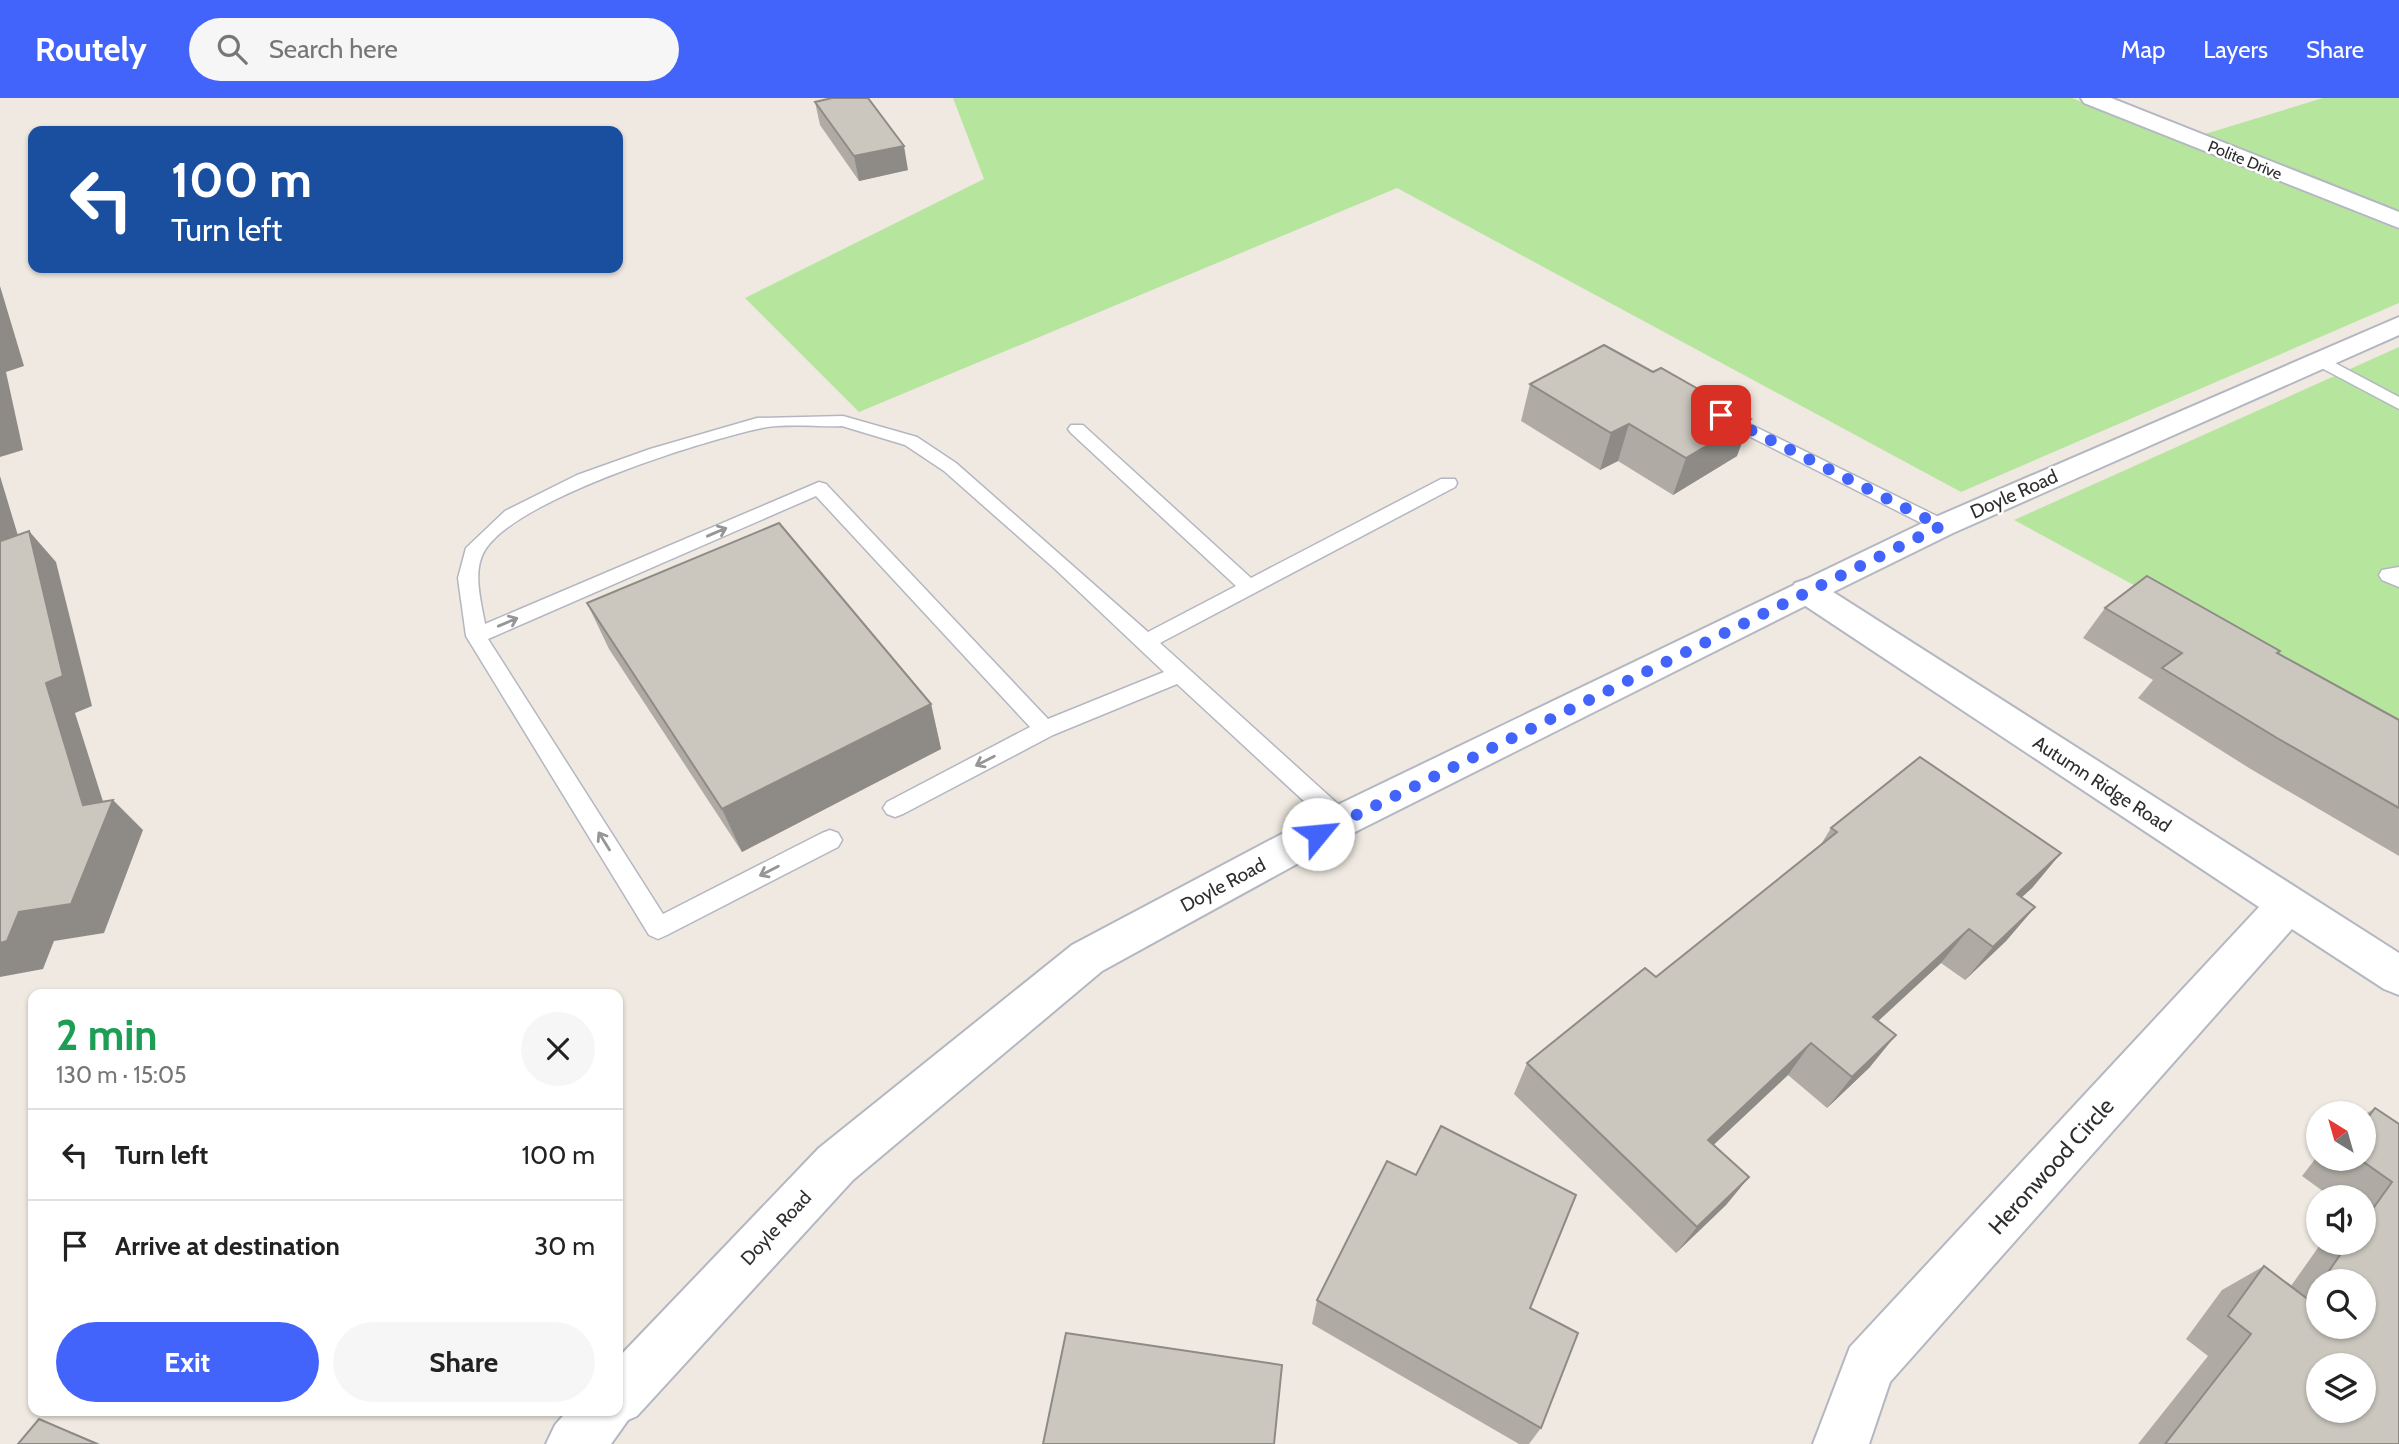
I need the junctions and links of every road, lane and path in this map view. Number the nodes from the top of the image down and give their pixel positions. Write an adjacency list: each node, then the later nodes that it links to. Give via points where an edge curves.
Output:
1 (2092, 98): 2 (main road, Polite Drive)
2 (2399, 221)
3 (2399, 325): 4 (main road, Doyle Road)
4 (2319, 360): 6 (lane); 9 (main road, Doyle Road)
5 (1697, 403): 9 (lane)
6 (2399, 404)
7 (1077, 429): 12 (lane)
8 (1448, 483): 12 (lane)
9 (1941, 526): 13 (main road, Doyle Road)
10 (2399, 574): 11 (lane, via 2389,575)
11 (2399, 580)
12 (1250, 588): 15 (lane)
13 (1807, 591): 19 (main road, Doyle Road); 21 (main road, Autumn Ridge Road)
14 (476, 636): 15 (lane, via 468,579 476,548 512,515 584,479 763,422 843,421 911,442 950,467); 17 (lane, one-way to 17, via 819,488); 20 (lane, one-way to 14, via 658,928)
15 (1146, 642): 16 (lane)
16 (1180, 674): 17 (lane); 19 (lane)
17 (1045, 729): 18 (lane, one-way to 18)
18 (895, 807)
19 (1341, 821): 23 (main road, Doyle Road, via 1087,958 836,1164)
20 (830, 840)
21 (2287, 905): 22 (main road, Autumn Ridge Road); 26 (main road, Heronwood Circle, via 1870,1366)
22 (2399, 976)
23 (623, 1392)
24 (600, 1416): 25 (main road)
25 (574, 1444)
26 (1841, 1444)

